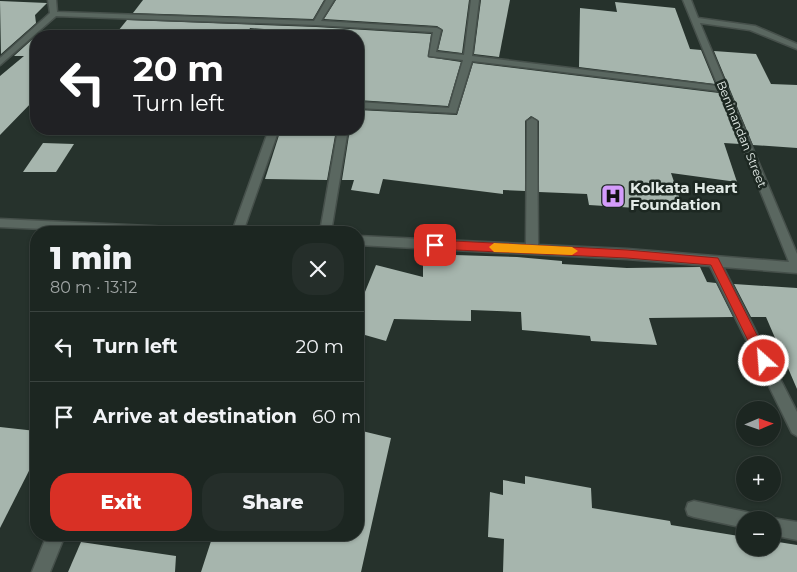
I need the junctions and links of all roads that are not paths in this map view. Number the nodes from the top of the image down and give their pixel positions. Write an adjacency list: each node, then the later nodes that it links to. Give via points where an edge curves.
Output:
1 (52, 0): 5 (street)
2 (330, 0): 7 (street)
3 (475, 0): 11 (street)
4 (687, 0): 6 (street, Beninandan Street)
5 (54, 14): 7 (street); 8 (street)
6 (695, 20): 10 (street, via 752,28); 13 (street, Beninandan Street)
7 (316, 23): 11 (street, via 436,30 432,54)
8 (36, 30)
9 (30, 35): 12 (street)
10 (797, 46)
11 (468, 58): 13 (street); 14 (street, via 452,111)
12 (0, 62)
13 (724, 89): 25 (street, Beninandan Street)
14 (364, 105)
15 (532, 121): 23 (street)
16 (272, 135): 20 (street)
17 (342, 135): 21 (street)
18 (0, 223): 19 (street)
19 (62, 226)
20 (239, 226)
21 (326, 226)
22 (364, 241): 23 (street)
23 (532, 249): 24 (street)
24 (714, 261): 25 (street); 26 (street)
25 (797, 268)
26 (797, 428)
27 (694, 509): 28 (street)
28 (736, 518)
29 (781, 528): 30 (street)
30 (797, 531)
31 (54, 541): 32 (street)
32 (41, 572)

